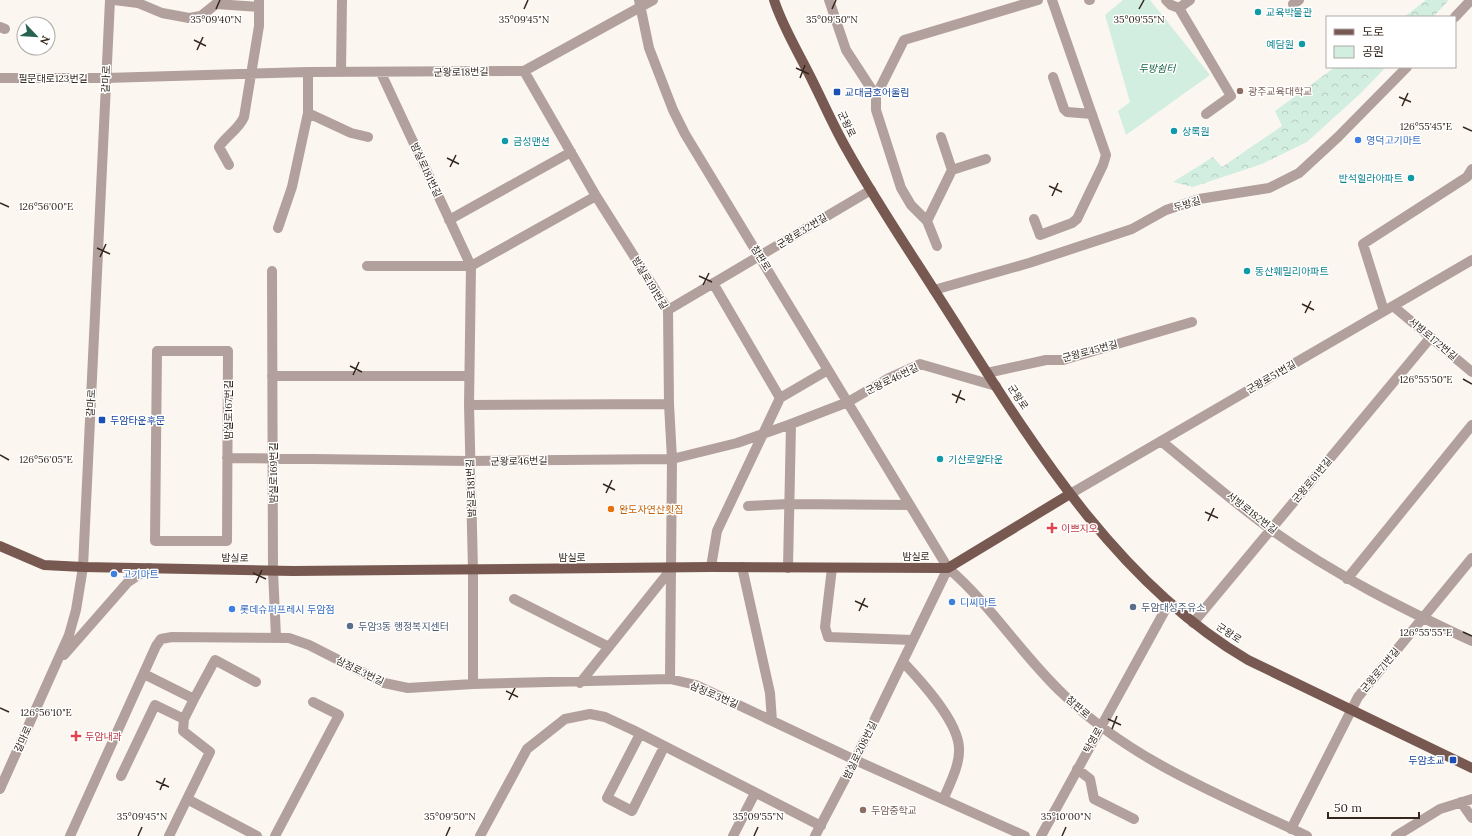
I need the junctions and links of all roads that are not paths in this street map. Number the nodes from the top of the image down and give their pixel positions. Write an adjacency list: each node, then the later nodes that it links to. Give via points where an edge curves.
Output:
1 (110, 0): 23 (street, 갈마로)
2 (114, 0): 12 (street, via 131,2 162,13 189,18 201,16 216,4)
3 (342, 0): 18 (street)
4 (653, 0): 13 (street, 군왕로18번길)
5 (774, 0): 36 (main road, 군왕로, via 845,147)
6 (829, 0): 25 (street, via 846,50)
7 (1038, 0): 25 (street, via 904,40)
8 (1052, 0): 27 (street)
9 (1166, 0): 14 (street)
10 (1190, 0): 14 (street)
11 (1471, 0): 15 (street)
12 (259, 3): 21 (street, via 259,26)
13 (640, 3): 19 (street, 군왕로18번길); 43 (street, 참판로, via 649,48 673,110 722,197)
14 (1179, 8): 28 (street, via 1231,96)
15 (1456, 16)
16 (1406, 68): 49 (street, 두방길, via 1299,174 1269,188 1199,200 1166,210 1132,229 1029,263)
17 (308, 72): 18 (street, 군왕로18번길); 21 (street, 군왕로18번길); 26 (street)
18 (341, 72): 20 (street, 군왕로18번길)
19 (524, 72): 20 (street, 군왕로18번길); 31 (street, 밤실로191번길)
20 (381, 73): 39 (street, 밤실로181번길)
21 (251, 74): 23 (street, 군왕로18번길); 33 (street, via 242,122 219,147)
22 (0, 78): 23 (street, 필문대로123번길)
23 (106, 78): 80 (street, 갈마로)
24 (1053, 78): 27 (street, via 1067,112)
25 (876, 96): 40 (street, via 876,110 901,188 911,205)
26 (308, 113): 30 (street, via 351,133); 41 (street, via 292,187)
27 (1092, 114): 38 (street, via 1106,156 1080,215 1072,223 1040,235)
28 (1206, 114)
29 (941, 136): 35 (street)
30 (368, 137)
31 (571, 152): 37 (street, 밤실로191번길); 39 (street)
32 (986, 159): 35 (street)
33 (229, 165)
34 (1472, 169): 52 (street, via 1467,177 1363,244)
35 (952, 170): 40 (street)
36 (870, 190): 43 (street, 군왕로32번길); 49 (main road, 군왕로)
37 (596, 196): 46 (street); 51 (street, 밤실로191번길)
38 (1034, 219)
39 (449, 220): 46 (street, 밤실로181번길)
40 (927, 221): 42 (street)
41 (278, 228)
42 (937, 246)
43 (760, 256): 48 (street, 군왕로32번길); 55 (street, 참판로)
44 (1472, 260): 50 (street, 군왕로51번길)
45 (367, 266): 46 (street)
46 (471, 266): 59 (street, 밤실로181번길)
47 (272, 271): 58 (street, 밤실로169번길)
48 (713, 283): 51 (street, 군왕로32번길); 61 (street)
49 (934, 290): 57 (main road, 군왕로)
50 (1393, 306): 52 (street, 군왕로51번길); 54 (street, 서방로172번길)
51 (668, 310): 63 (street, 밤실로191번길)
52 (1384, 311): 68 (street, 군왕로51번길)
53 (1192, 322): 57 (street, 군왕로45번길, via 1063,360 1046,360)
54 (1431, 337): 56 (street, 서방로172번길); 77 (street, 군왕로61번길)
55 (828, 370): 61 (street); 62 (street, 참판로)
56 (1472, 372)
57 (987, 373): 60 (main road, 군왕로)
58 (272, 376): 59 (street); 70 (street, 밤실로169번길)
59 (469, 376): 64 (street, 밤실로181번길)
60 (996, 386): 62 (street, 군왕로46번길, via 920,364 889,378); 73 (main road, 군왕로)
61 (780, 398): 67 (street)
62 (848, 402): 65 (street, 군왕로46번길); 75 (street, 참판로)
63 (669, 404): 64 (street); 71 (street, 밤실로191번길)
64 (469, 405): 72 (street, 밤실로181번길)
65 (791, 424): 67 (street, 군왕로46번길); 74 (street)
66 (1472, 425): 90 (street)
67 (762, 434): 71 (street, 군왕로46번길); 81 (street, via 717,531)
68 (1161, 441): 73 (street, 군왕로51번길); 77 (street, 서방로182번길)
69 (228, 458): 69 (street, 밤실로167번길, via 227,541 155,541 157,351 228,351); 70 (street, 군왕로46번길)
70 (272, 459): 72 (street, 군왕로46번길); 89 (street, 밤실로169번길)
71 (672, 459): 72 (street, 군왕로46번길); 84 (street, 밤실로191번길)
72 (470, 461): 88 (street, 밤실로181번길)
73 (1070, 494): 87 (main road); 92 (main road, 군왕로, via 1134,569)
74 (790, 504): 75 (street); 76 (street); 85 (street)
75 (910, 505): 87 (street, 참판로)
76 (748, 506)
77 (1271, 530): 90 (street, 서방로182번길); 94 (street, 군왕로61번길)
78 (0, 546): 80 (main road, 밤실로, via 44,565)
79 (1472, 558): 93 (street, 군왕로71번길)
80 (83, 567): 83 (main road, 밤실로); 99 (street, 갈마로, via 76,610)
81 (712, 567): 82 (main road, 밤실로); 84 (main road, 밤실로)
82 (742, 567): 85 (main road, 밤실로); 110 (street, via 770,693)
83 (149, 568): 89 (main road, 밤실로); 99 (street, via 128,582)
84 (672, 568): 88 (main road, 밤실로); 98 (street); 102 (street)
85 (788, 568): 86 (main road, 밤실로)
86 (832, 568): 87 (main road, 밤실로); 96 (street, via 826,627 828,637)
87 (948, 568): 96 (street, 밤실로208번길); 111 (street, 참판로, via 970,586 1043,675)
88 (473, 570): 89 (main road, 밤실로); 105 (street)
89 (273, 571): 95 (street, 밤실로169번길)
90 (1347, 579): 93 (street, 서방로182번길)
91 (514, 599): 98 (street)
92 (1169, 603): 94 (main road, 군왕로); 111 (street, 탁영로)
93 (1422, 618): 97 (street, 서방로182번길); 108 (street, 군왕로71번길)
94 (1193, 623): 108 (main road, 군왕로, via 1248,660)
95 (276, 637): 101 (street, 삼정로3번길, via 161,639); 105 (street, 삼정로3번길, via 301,642 376,680 392,685 423,688)
96 (913, 640): 100 (street, 밤실로208번길)
97 (1472, 641)
98 (609, 647): 104 (street)
99 (58, 662): 118 (street, 갈마로)
100 (903, 662): 114 (street, 밤실로208번길); 120 (street, via 928,689 956,735 959,748 956,765)
101 (144, 674): 106 (street); 128 (street, 삼정로3번길)
102 (670, 679): 104 (street, 삼정로3번길); 110 (street, 삼정로3번길, via 696,684)
103 (256, 682): 106 (street, via 215,660)
104 (580, 683): 105 (street, 삼정로3번길)
105 (473, 684)
106 (194, 699): 109 (street)
107 (313, 702): 131 (street, via 338,715)
108 (1350, 710): 115 (main road, 군왕로); 127 (street)
109 (184, 719): 117 (street, via 155,705); 122 (street, via 183,731 210,752)
110 (772, 721): 114 (street, 삼정로3번길)
111 (1101, 726): 116 (street, 탁영로); 127 (street, 참판로, via 1189,782)
112 (640, 734): 113 (street); 113 (street, via 607,798 632,811); 132 (street, via 590,714 565,719 527,749)
113 (664, 746): 119 (street)
114 (855, 760): 120 (street, 삼정로3번길); 126 (street, 밤실로208번길)
115 (1472, 768)
116 (1077, 769): 125 (street, via 1090,779 1094,798); 136 (street, 탁영로)
117 (121, 776)
118 (0, 789)
119 (755, 793): 126 (street); 133 (street)
120 (944, 798): 135 (street, 삼정로3번길)
121 (1472, 799): 123 (street)
122 (187, 800): 129 (street); 130 (street)
123 (1461, 802): 124 (street); 138 (street, via 1440,809)
124 (1472, 818)
125 (1134, 819)
126 (821, 826): 134 (street, 밤실로208번길)
127 (1292, 829): 137 (street, 참판로)
128 (70, 836)
129 (168, 836)
130 (257, 836)
131 (275, 836)
132 (480, 836)
133 (733, 836)
134 (815, 836)
135 (1026, 836)
136 (1040, 836)
137 (1307, 836)
138 (1396, 836)

